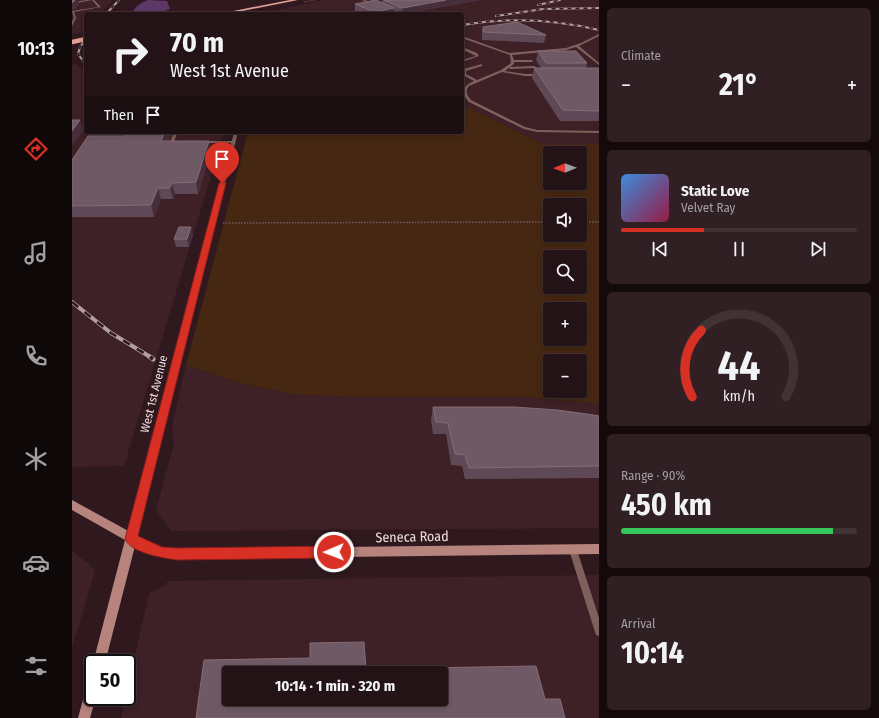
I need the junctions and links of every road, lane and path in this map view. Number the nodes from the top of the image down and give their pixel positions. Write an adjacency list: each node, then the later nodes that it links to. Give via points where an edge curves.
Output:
1 (92, 0): 4 (lane); 7 (lane, via 100,7)
2 (296, 0): 8 (main road)
3 (363, 0): 5 (lane)
4 (72, 3)
5 (376, 6)
6 (383, 9): 9 (lane)
7 (72, 12): 10 (lane, via 75,18)
8 (231, 12)
9 (391, 12)
10 (72, 25)
11 (599, 35): 15 (lane)
12 (464, 38): 17 (lane)
13 (84, 39): 14 (main road, bridge)
14 (72, 42)
15 (577, 46): 17 (lane); 21 (lane)
16 (464, 49): 18 (lane, via 478,56)
17 (509, 54): 19 (lane)
18 (464, 60)
19 (513, 61): 20 (lane); 24 (lane)
20 (532, 61)
21 (599, 64)
22 (481, 65): 27 (lane, via 465,70 464,74)
23 (535, 67): 24 (lane)
24 (510, 68): 25 (lane)
25 (502, 71): 26 (lane); 27 (lane)
26 (547, 75)
27 (476, 81): 28 (lane, via 464,89 470,101 524,128 537,132)
28 (599, 132)
29 (175, 134): 31 (lane, via 172,142)
30 (235, 134): 33 (lane, West 1st Avenue)
31 (179, 142)
32 (195, 142): 33 (lane)
33 (233, 142): 37 (lane, West 1st Avenue)
34 (543, 222): 37 (path)
35 (587, 222): 36 (path)
36 (599, 222)
37 (212, 223): 39 (lane, West 1st Avenue)
38 (72, 505): 39 (main road, Seneca Road)
39 (131, 539): 41 (main road, Seneca Road, via 149,548 177,554); 43 (main road, West 1st Avenue)
40 (599, 549): 41 (main road, Seneca Road)
41 (573, 550): 42 (lane)
42 (599, 632)
43 (101, 654)
44 (87, 706): 45 (main road)
45 (84, 718)

